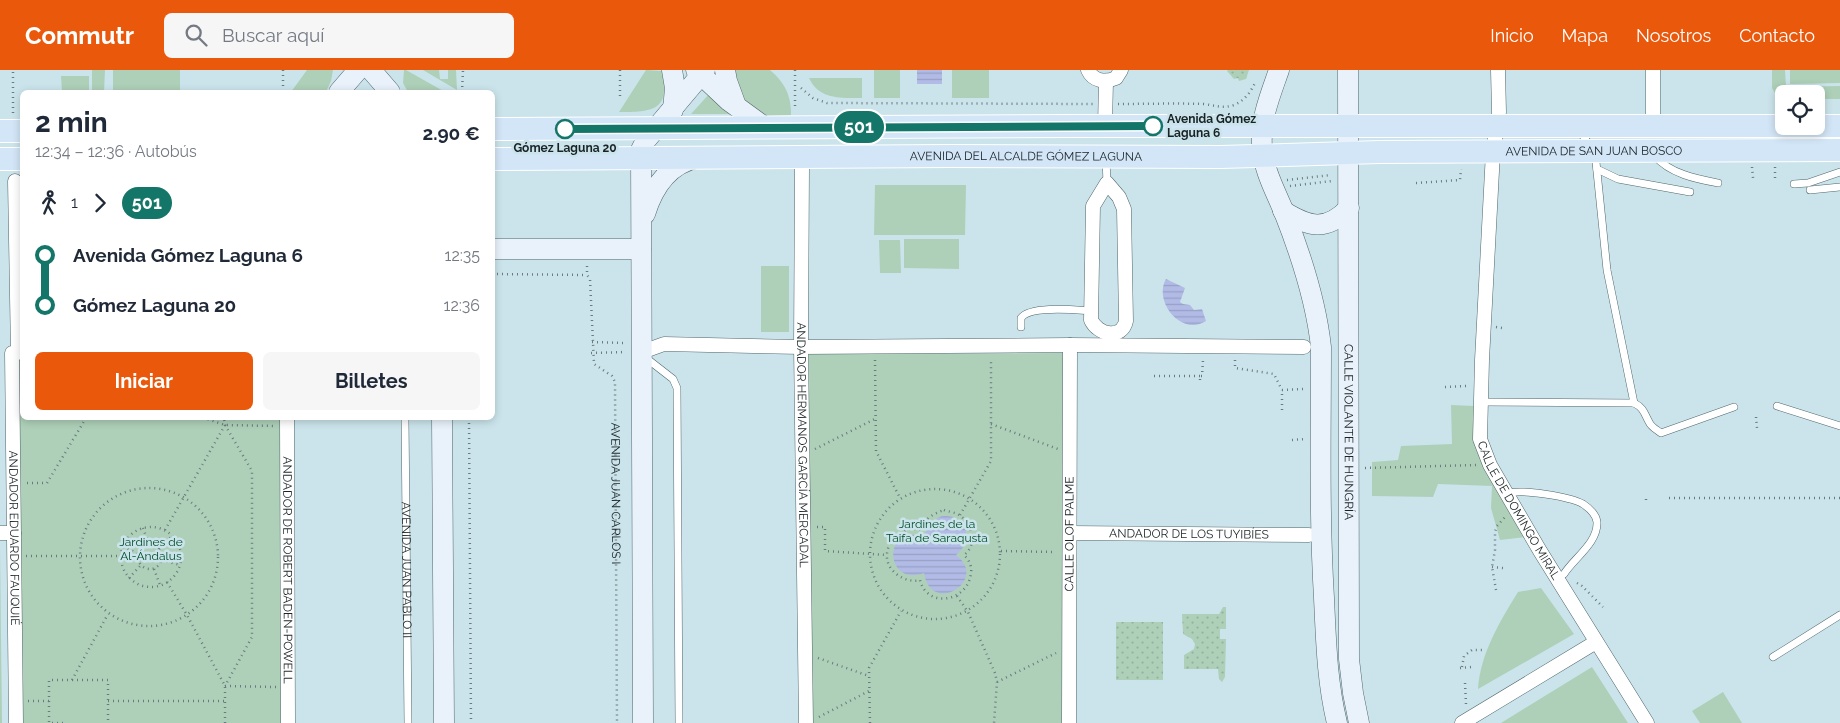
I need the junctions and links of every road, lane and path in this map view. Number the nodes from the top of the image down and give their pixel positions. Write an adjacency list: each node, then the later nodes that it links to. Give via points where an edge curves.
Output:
1 (13, 70): 37 (path)
2 (283, 70): 20 (path)
3 (358, 70): 21 (street)
4 (371, 70): 22 (street)
5 (462, 70): 23 (path)
6 (620, 70): 24 (path)
7 (672, 70): 26 (street, via 675,88)
8 (725, 70): 25 (street)
9 (795, 70): 34 (path)
10 (1088, 70): 17 (street, via 1096,80)
11 (1122, 70): 17 (street, via 1116,78)
12 (1280, 70): 39 (street, via 1266,104)
13 (1498, 70): 29 (street, CALLE DE DOMINGO MIRAL)
14 (1653, 70): 31 (street)
15 (700, 72): 25 (street); 26 (street)
16 (1345, 75): 38 (street, CALLE VIOLANTE DE HUNGRÍA)
17 (1106, 81): 27 (street)
18 (1256, 81): 27 (path, via 1247,96 1233,105 1204,104)
19 (801, 88): 27 (path, via 813,98 827,103)
20 (283, 90)
21 (341, 90)
22 (388, 90)
23 (462, 90)
24 (620, 97)
25 (735, 103): 33 (street)
26 (673, 110): 32 (street)
27 (1105, 115): 34 (main road, AVENIDA DEL ALCALDE GÓMEZ LAGUNA); 39 (main road, AVENIDA DEL ALCALDE GÓMEZ LAGUNA)
28 (1840, 126): 31 (main road, AVENIDA DE SAN JUAN BOSCO)
29 (1496, 127): 30 (main road, AVENIDA DE SAN JUAN BOSCO); 38 (main road, AVENIDA DE SAN JUAN BOSCO); 42 (street, CALLE DE DOMINGO MIRAL)
30 (1574, 127): 31 (main road, AVENIDA DE SAN JUAN BOSCO); 49 (lane, via 1590,143)
31 (1653, 127)
32 (657, 128): 33 (main road, AVENIDA DEL ALCALDE GÓMEZ LAGUNA); 36 (main road, AVENIDA DEL ALCALDE GÓMEZ LAGUNA); 43 (street, via 646,140)
33 (766, 128): 34 (main road, AVENIDA DEL ALCALDE GÓMEZ LAGUNA)
34 (796, 128)
35 (495, 129): 36 (main road, AVENIDA DEL ALCALDE GÓMEZ LAGUNA)
36 (624, 129): 43 (street)
37 (12, 131)
38 (1349, 140): 39 (main road, AVENIDA DEL ALCALDE GÓMEZ LAGUNA); 42 (main road, AVENIDA DE SAN JUAN BOSCO); 69 (street, CALLE VIOLANTE DE HUNGRÍA)
39 (1263, 142): 44 (main road, AVENIDA DEL ALCALDE GÓMEZ LAGUNA, via 1221,157); 70 (street, via 1269,178)
40 (1651, 150): 41 (main road, AVENIDA DE SAN JUAN BOSCO); 49 (main road, AVENIDA DE SAN JUAN BOSCO); 61 (lane, via 1660,162 1678,172)
41 (1840, 150)
42 (1493, 152): 49 (main road, AVENIDA DE SAN JUAN BOSCO); 94 (street, CALLE DE DOMINGO MIRAL)
43 (641, 154): 45 (main road, AVENIDA DEL ALCALDE GÓMEZ LAGUNA); 46 (main road, AVENIDA DEL ALCALDE GÓMEZ LAGUNA); 71 (street)
44 (1106, 156): 45 (main road, AVENIDA DEL ALCALDE GÓMEZ LAGUNA); 62 (lane)
45 (703, 157): 71 (street, AVENIDA DEL ALCALDE GÓMEZ LAGUNA, via 681,164 663,178 653,192)
46 (495, 158)
47 (0, 159): 48 (main road)
48 (20, 159)
49 (1596, 161): 68 (lane, via 1618,179); 95 (lane, via 1607,270)
50 (1752, 165): 56 (path)
51 (1776, 165): 57 (path)
52 (802, 166): 82 (street, ANDADOR HERMANOS GARCÍA MERCADAL)
53 (1461, 168): 63 (path, via 1460,180)
54 (1840, 172): 64 (lane, via 1808,183)
55 (1335, 174): 60 (path)
56 (1753, 178)
57 (1775, 178)
58 (1335, 180): 65 (path)
59 (15, 181): 84 (street, ANDADOR EDUARDO FAUQUIÉ)
60 (1282, 181)
61 (1718, 182)
62 (1107, 183): 75 (street, via 1093,206); 75 (street, via 1124,209 1125,327 1116,333 1102,332 1093,325)
63 (1416, 183)
64 (1794, 184)
65 (1284, 187)
66 (1840, 187): 67 (lane)
67 (1810, 190)
68 (1690, 192)
69 (1349, 208): 70 (street, via 1338,218 1321,225 1302,222); 201 (street, CALLE VIOLANTE DE HUNGRÍA, via 1349,659)
70 (1284, 211): 182 (street, via 1313,297 1320,339 1321,544)
71 (641, 228): 73 (street)
72 (495, 249): 73 (street)
73 (641, 250): 86 (street)
74 (495, 274): 85 (path, via 587,275 590,279)
75 (1091, 311): 76 (lane, via 1028,312 1021,318)
76 (1021, 327)
77 (991, 345): 78 (street); 79 (street); 108 (path)
78 (1070, 345): 80 (street); 114 (street, CALLE OLOF PALME)
79 (875, 346): 82 (street); 100 (path)
80 (1205, 346): 81 (street); 88 (path)
81 (1233, 346): 83 (street); 93 (path, via 1235,368 1274,374)
82 (801, 347): 86 (street, via 664,344); 115 (street, ANDADOR HERMANOS GARCÍA MERCADAL)
83 (1304, 347)
84 (13, 353): 118 (street, ANDADOR EDUARDO FAUQUIÉ)
85 (592, 353): 86 (path); 193 (path, AVENIDA JUAN CARLOS I, via 594,364 612,376 615,382)
86 (642, 353): 194 (street); 195 (lane, via 673,379 678,388)
87 (1154, 376): 88 (path)
88 (1200, 376): 89 (path)
89 (1200, 380)
90 (1467, 386): 91 (path)
91 (1445, 387)
92 (1306, 389): 93 (path)
93 (1282, 390): 98 (path)
94 (1481, 402): 95 (lane); 119 (street, CALLE DE DOMINGO MIRAL, via 1480,439)
95 (1634, 403): 97 (lane, via 1661,433)
96 (1777, 406): 110 (lane)
97 (1734, 407)
98 (1282, 410)
99 (1756, 417): 111 (path)
100 (876, 419): 115 (path); 121 (path, via 876,451)
101 (85, 420): 118 (path, via 47,483)
102 (209, 420): 109 (path)
103 (224, 420): 109 (path)
104 (405, 420): 190 (lane, AVENIDA JUAN PABLO II)
105 (442, 420): 191 (street)
106 (469, 420): 192 (path)
107 (284, 422): 109 (path); 189 (street, ANDADOR DE ROBERT BADEN-POWELL)
108 (992, 424): 114 (path); 122 (path, via 992,461)
109 (225, 426): 120 (path); 175 (path, via 252,471 252,637)
110 (1840, 426)
111 (1757, 428)
112 (1307, 439): 113 (path)
113 (1292, 440)
114 (1070, 454): 132 (street, CALLE OLOF PALME)
115 (803, 455): 128 (street, ANDADOR HERMANOS GARCÍA MERCADAL)
116 (1480, 465): 117 (path)
117 (1365, 468)
118 (14, 483): 131 (street, ANDADOR EDUARDO FAUQUIÉ)
119 (1507, 494): 153 (street, CALLE DE DOMINGO MIRAL); 153 (lane, via 1522,491 1574,500 1593,512 1597,524 1593,538 1564,574)
120 (184, 498): 129 (path); 144 (path, via 159,489 137,489 115,496 97,511 85,530); 163 (path, via 199,509 212,527 218,549 218,571 210,592 196,610)
121 (900, 498): 122 (path, via 934,488); 141 (path, via 878,520)
122 (969, 498): 126 (path); 138 (path, via 992,521)
123 (1669, 498): 124 (path)
124 (1840, 498)
125 (1507, 514): 149 (path, via 1495,532)
126 (960, 515): 142 (path, via 944,510 931,514 921,530 914,527 904,530 893,539); 158 (path, via 968,523 972,536 971,546 964,555 971,568 968,586)
127 (143, 528): 129 (path); 135 (path); 136 (path, via 133,532)
128 (804, 528): 141 (path, via 825,527 826,551); 168 (street, ANDADOR HERMANOS GARCÍA MERCADAL)
129 (165, 531): 134 (path)
130 (0, 533): 131 (street)
131 (14, 533): 143 (street, ANDADOR EDUARDO FAUQUIÉ)
132 (1070, 533): 133 (street, ANDADOR DE LOS TUYIBÍES); 139 (street, CALLE OLOF PALME)
133 (1309, 535)
134 (172, 536): 137 (path); 148 (path, via 180,547)
135 (149, 545): 137 (path); 140 (path, via 143,547)
136 (123, 547): 140 (path); 145 (path)
137 (159, 549): 146 (path)
138 (1001, 551): 139 (path); 161 (path, via 993,586)
139 (1070, 552): 166 (street, CALLE OLOF PALME)
140 (139, 554): 147 (path)
141 (869, 554): 142 (path); 160 (path, via 876,586)
142 (887, 555): 158 (path, via 897,574 920,580 929,594 938,598)
143 (15, 556): 144 (path); 178 (street, ANDADOR EDUARDO FAUQUIÉ)
144 (80, 556): 145 (path); 162 (path, via 82,576 92,598)
145 (121, 556): 152 (path)
146 (162, 560): 148 (path); 151 (path)
147 (140, 565): 151 (path); 152 (path)
148 (180, 565): 155 (path)
149 (1492, 567): 150 (path); 157 (path)
150 (1503, 568)
151 (154, 569): 156 (path)
152 (129, 578): 156 (path, via 148,587)
153 (1557, 578): 165 (street, CALLE DE DOMINGO MIRAL)
154 (1573, 581): 159 (path)
155 (167, 582): 156 (path); 163 (path)
156 (160, 585)
157 (1496, 590)
158 (957, 596): 161 (path)
159 (1603, 607)
160 (901, 611): 161 (path, via 935,620); 171 (path, via 869,668)
161 (968, 612): 173 (path)
162 (108, 614): 163 (path, via 130,624 153,627 176,622); 172 (path)
163 (187, 615): 175 (path)
164 (1840, 615): 169 (lane)
165 (1596, 642): 202 (street); 203 (street, CALLE DE DOMINGO MIRAL)
166 (1070, 646): 173 (path); 198 (street, CALLE OLOF PALME)
167 (1483, 650): 170 (path, via 1472,650 1464,656 1461,668)
168 (805, 653): 171 (path); 184 (street, ANDADOR HERMANOS GARCÍA MERCADAL)
169 (1773, 658)
170 (1472, 667)
171 (869, 676): 177 (path)
172 (72, 680): 179 (path, via 49,680); 180 (path, via 108,680)
173 (997, 682): 197 (path)
174 (1465, 683): 183 (path)
175 (225, 686): 176 (path); 181 (path)
176 (284, 687)
177 (869, 691): 184 (path); 196 (path)
178 (16, 701): 179 (path); 185 (street, ANDADOR EDUARDO FAUQUIÉ)
179 (49, 701): 186 (path, via 49,723)
180 (108, 701): 181 (path); 187 (path)
181 (225, 701): 188 (path)
182 (1331, 702): 199 (street); 200 (street)
183 (1466, 704)
184 (810, 721)
185 (16, 723)
186 (63, 723)
187 (108, 723)
188 (225, 723)
189 (288, 723)
190 (408, 723)
191 (444, 723)
192 (471, 723)
193 (617, 723)
194 (643, 723)
195 (679, 723)
196 (870, 723)
197 (994, 723)
198 (1069, 723)
199 (1329, 723)
200 (1337, 723)
201 (1359, 723)
202 (1462, 723)
203 (1647, 723)

